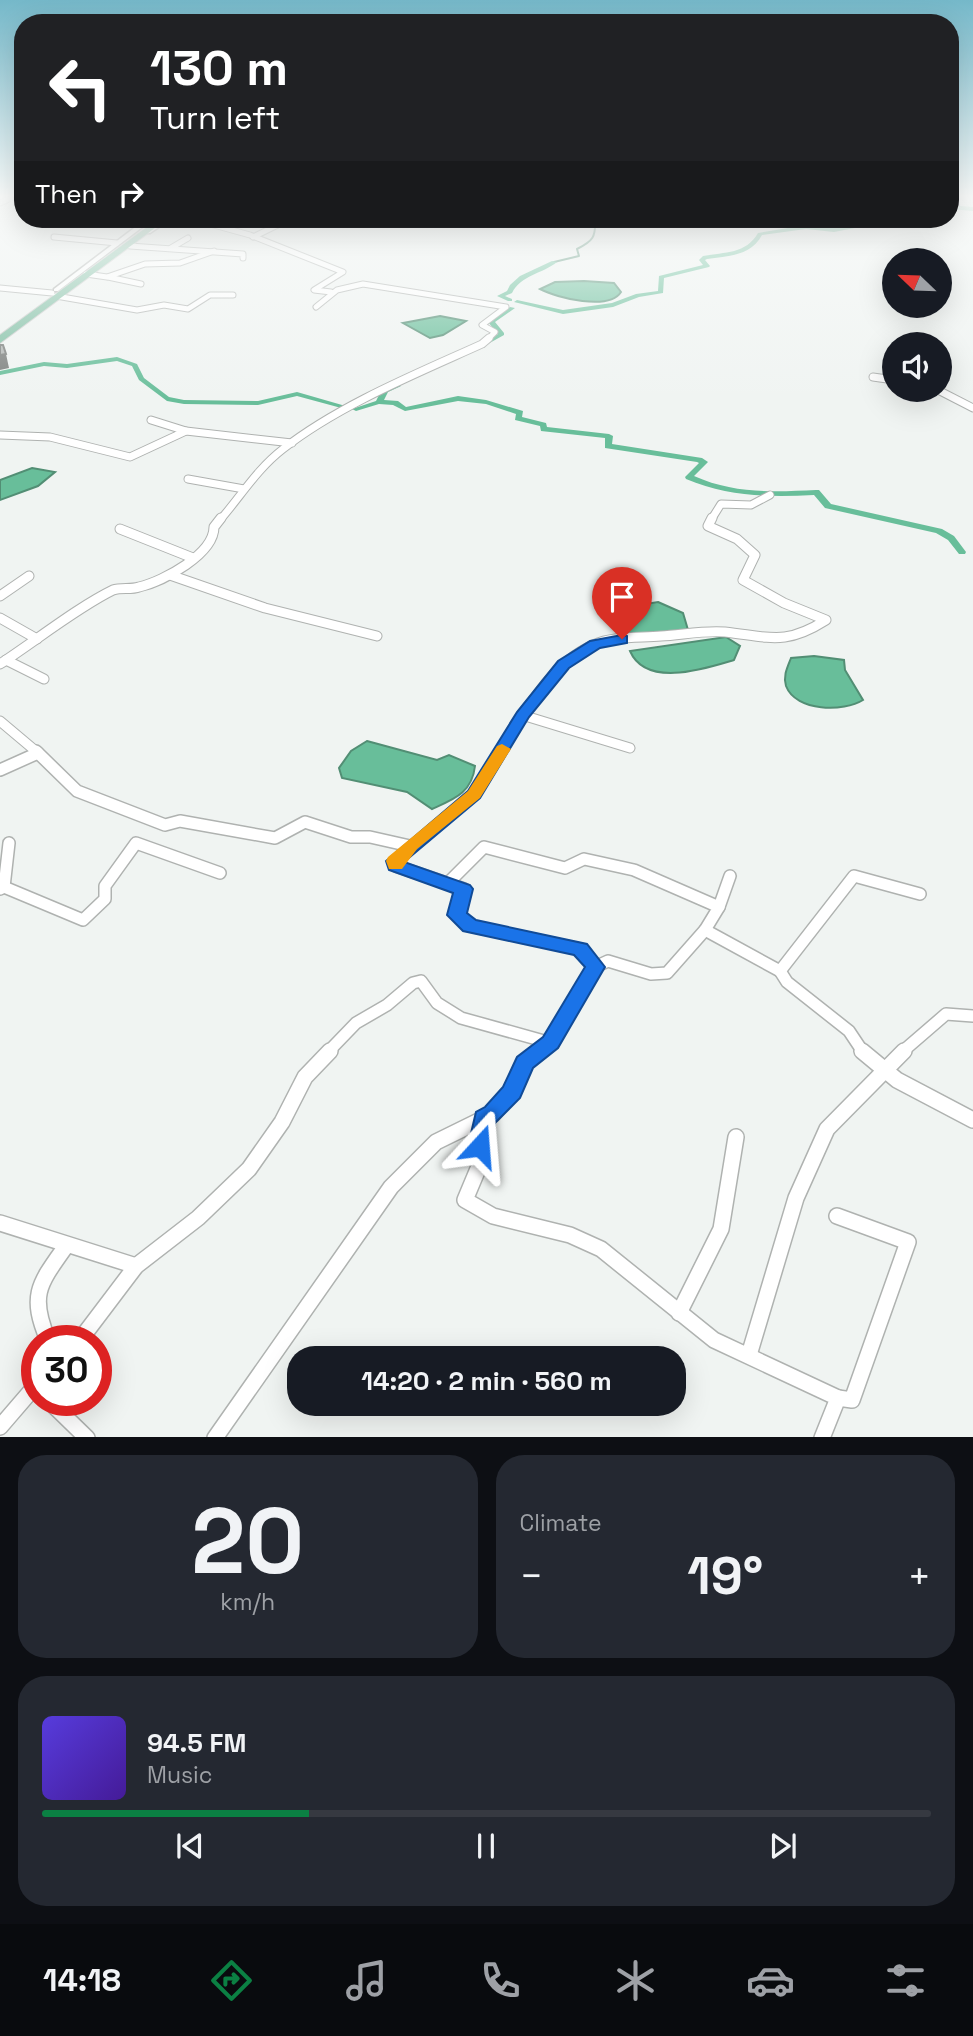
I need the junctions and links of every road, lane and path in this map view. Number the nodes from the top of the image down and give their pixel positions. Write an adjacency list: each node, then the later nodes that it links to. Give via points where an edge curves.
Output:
1 (92, 265): 15 (highway)
2 (93, 265): 15 (street)
3 (96, 265): 9 (highway)
4 (142, 265): 10 (street)
5 (147, 265): 6 (street)
6 (168, 265)
7 (321, 265): 8 (street)
8 (343, 272): 12 (street); 14 (street, via 314,290)
9 (86, 274): 10 (street); 15 (highway)
10 (107, 277): 11 (street)
11 (141, 284)
12 (354, 284): 14 (street); 27 (street, via 506,307 482,325 495,332 482,344 372,394)
13 (0, 288): 15 (street)
14 (331, 292): 17 (street)
15 (55, 293): 16 (street, via 137,310 164,305 188,309 210,295); 18 (highway); 19 (highway)
16 (233, 295)
17 (316, 307)
18 (0, 332)
19 (0, 340)
20 (873, 377): 21 (street)
21 (882, 378)
22 (952, 397): 23 (street)
23 (973, 408)
24 (151, 420): 25 (street)
25 (186, 431): 26 (street, via 130,457 50,437); 27 (street)
26 (0, 435)
27 (292, 443): 29 (street)
28 (188, 479): 29 (street)
29 (244, 489): 32 (street, via 214,527 214,539)
30 (769, 495): 41 (street, via 751,505 721,504 708,526 737,539 755,555 743,580 825,620 801,636 780,639 723,632 595,644 564,665)
31 (120, 528): 32 (street)
32 (193, 558): 33 (street)
33 (170, 575): 37 (street, via 265,608); 38 (street, via 138,588 115,589)
34 (29, 576): 35 (street)
35 (0, 596)
36 (0, 618): 38 (street)
37 (377, 636)
38 (37, 639): 39 (street)
39 (3, 662): 40 (street)
40 (44, 678)
41 (522, 715): 43 (street); 47 (street, via 474,794)
42 (0, 721): 44 (street)
43 (630, 748)
44 (38, 753): 45 (street); 47 (street, via 77,792 165,825 180,821 275,838 305,822 351,837)
45 (0, 770)
46 (9, 844): 51 (street)
47 (410, 846): 50 (street, via 395,861 396,866)
48 (220, 873): 51 (street, via 136,843 105,886 105,899 82,920)
49 (730, 876): 53 (street)
50 (447, 884): 53 (street, via 484,847 565,868 584,859 634,870); 55 (street, via 464,889 457,915 470,926 580,949)
51 (2, 888)
52 (920, 894): 56 (street, via 854,876)
53 (719, 907): 54 (street)
54 (705, 930): 55 (street, via 667,973 651,974 608,961); 56 (street)
55 (595, 967): 58 (street)
56 (780, 971): 59 (street, via 787,982 849,1031 864,1054)
57 (973, 1016): 59 (street, via 946,1014)
58 (551, 1043): 60 (street, via 524,1063 512,1092); 66 (street, via 461,1018 437,1003 421,981 413,983 356,1023 304,1077 282,1122 248,1169 198,1219)
59 (883, 1069): 61 (street); 70 (street, via 822,1140 796,1198)
60 (484, 1118): 67 (street, via 483,1157 466,1200 482,1213 550,1227 588,1242); 76 (street, via 436,1142 391,1187)
61 (973, 1120)
62 (736, 1137): 67 (street, via 720,1228)
63 (837, 1216): 71 (street, via 908,1242 852,1400)
64 (0, 1223): 65 (street)
65 (66, 1246): 66 (street); 68 (street, via 35,1292)
66 (136, 1266): 69 (street)
67 (679, 1312): 70 (street, via 700,1331)
68 (41, 1325)
69 (94, 1325)
70 (749, 1355): 71 (street)
71 (838, 1398): 77 (street)
72 (21, 1404): 74 (street)
73 (65, 1416): 75 (street)
74 (0, 1427)
75 (87, 1437)
76 (215, 1437)
77 (822, 1437)

